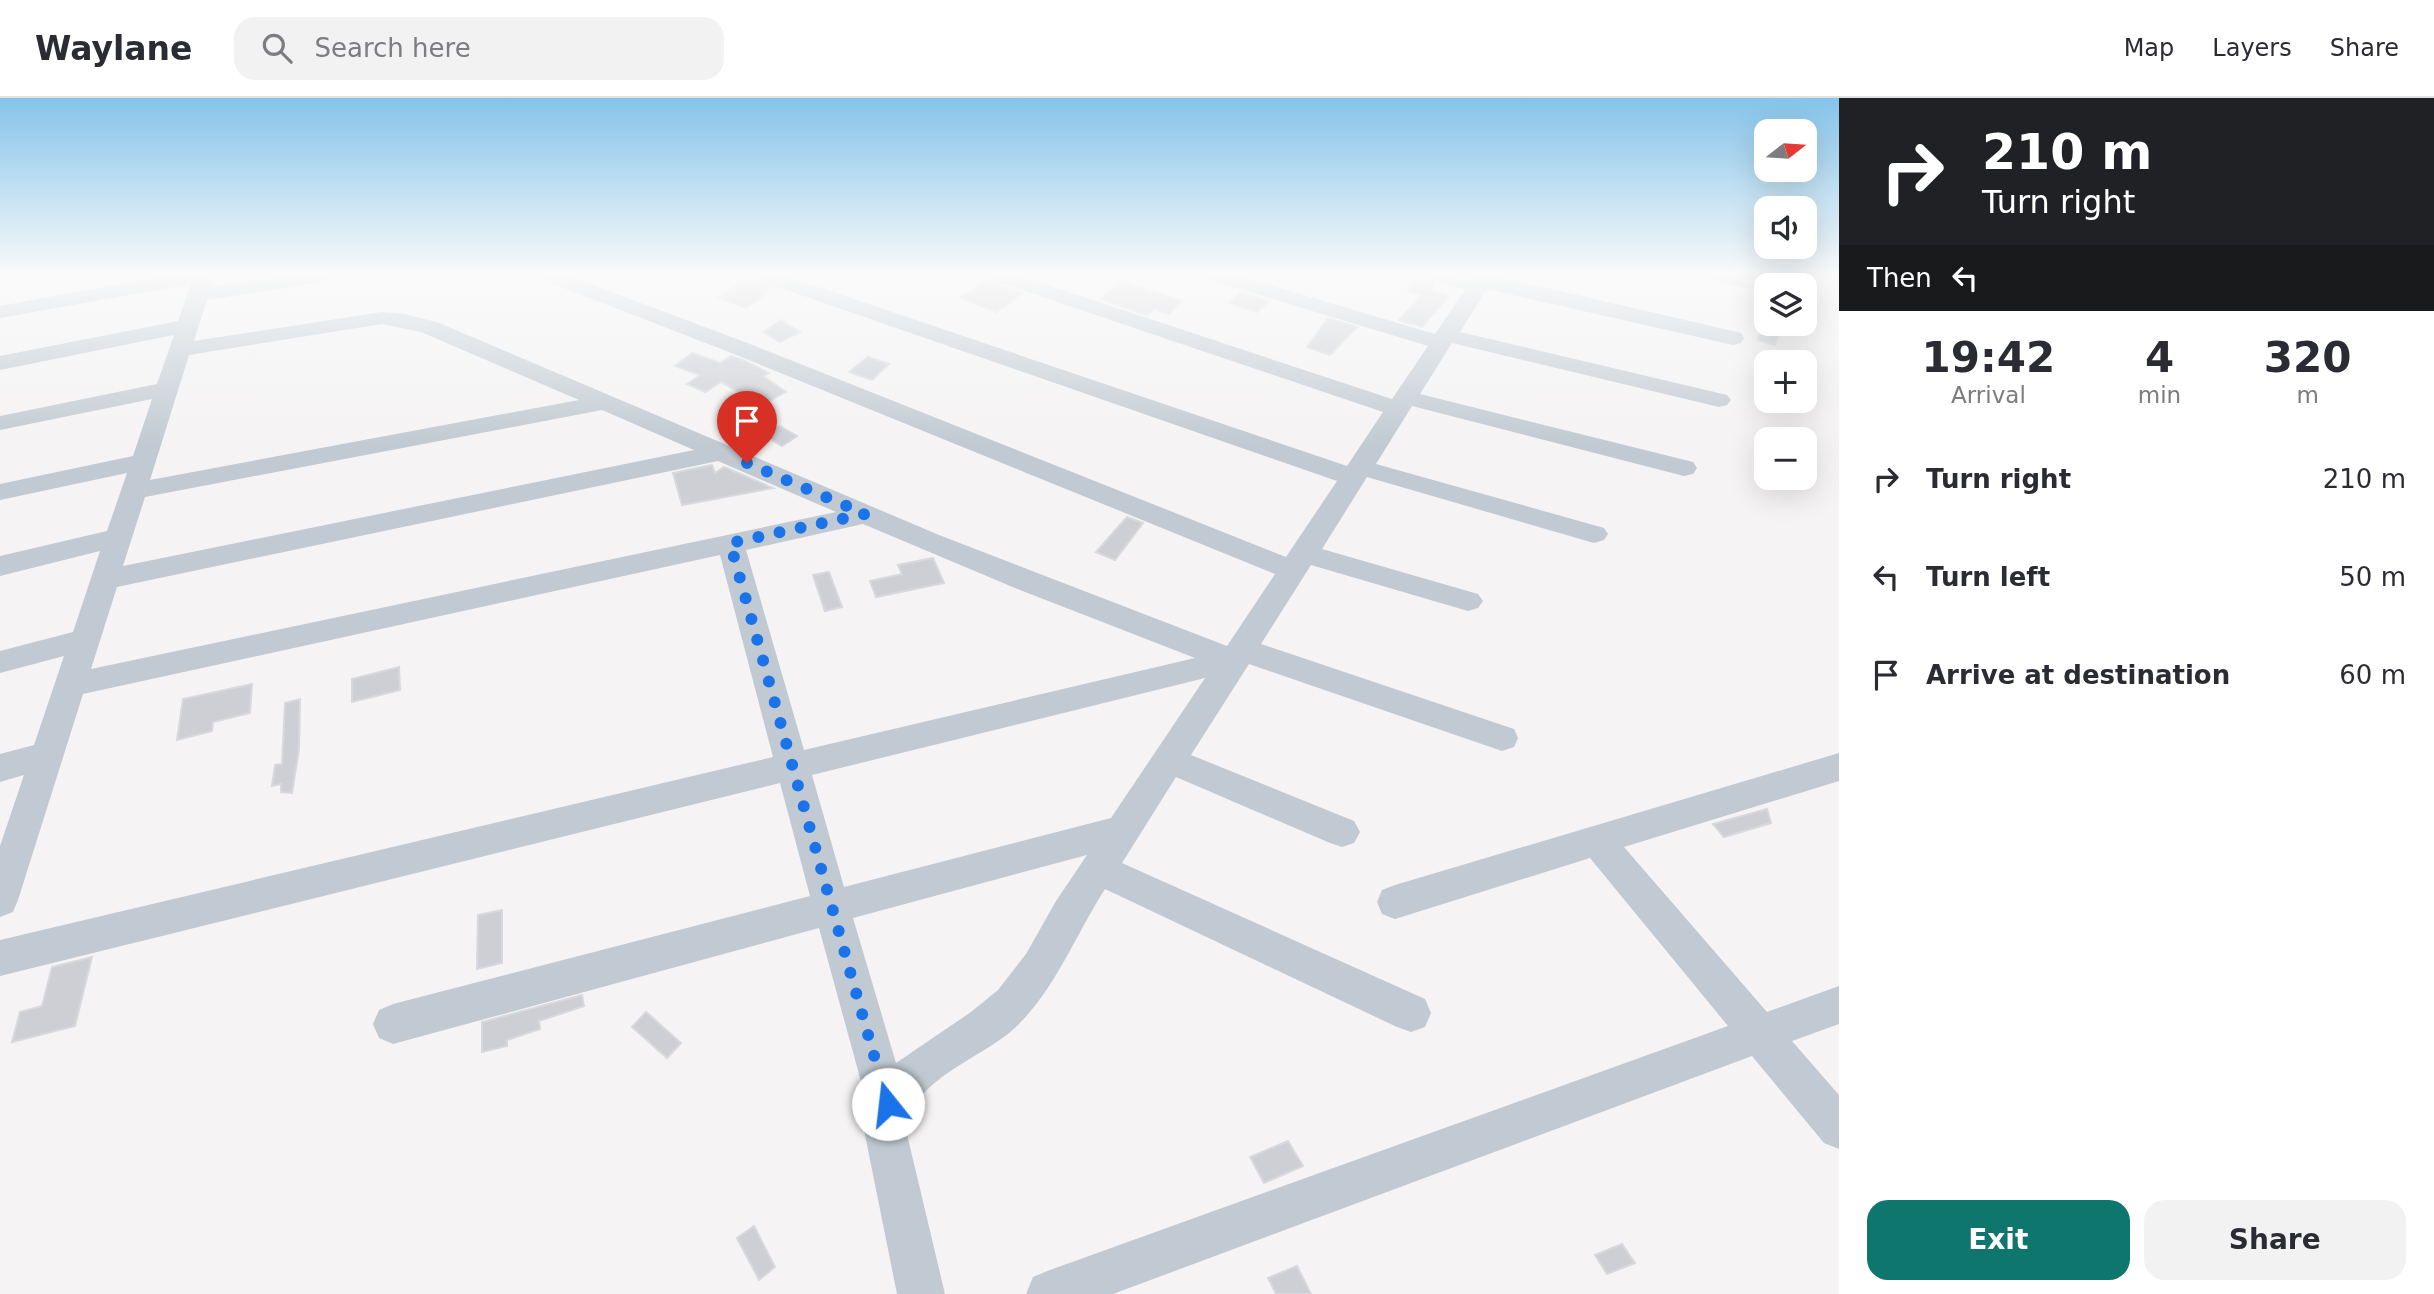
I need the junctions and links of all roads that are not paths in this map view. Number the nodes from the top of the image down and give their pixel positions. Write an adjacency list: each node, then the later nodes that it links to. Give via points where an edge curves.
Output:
1 (186, 332): 10 (street)
2 (245, 332): 10 (street)
3 (440, 332): 16 (street)
4 (697, 332): 29 (street)
5 (933, 332): 22 (street)
6 (1181, 332): 17 (street)
7 (1420, 332): 11 (street)
8 (1447, 332): 11 (street)
9 (1706, 332): 12 (street)
10 (184, 338): 13 (street); 14 (street)
11 (1443, 338): 15 (street); 17 (street)
12 (1733, 338)
13 (0, 363)
14 (167, 389): 18 (street); 20 (street)
15 (1719, 400)
16 (607, 402): 19 (street); 23 (street)
17 (1401, 403): 21 (street); 22 (street)
18 (0, 423)
19 (724, 452): 25 (street); 31 (street)
20 (144, 461): 23 (street); 24 (street)
21 (1684, 468)
22 (1356, 472): 26 (street); 29 (street)
23 (134, 491): 27 (street)
24 (0, 492)
25 (865, 514): 28 (street); 34 (street, via 1158,633)
26 (1594, 534)
27 (118, 538): 30 (street); 31 (street)
28 (730, 543): 36 (street); 40 (street)
29 (1297, 562): 32 (street); 34 (street)
30 (0, 566)
31 (105, 580): 33 (street)
32 (1468, 601)
33 (85, 640): 35 (street); 36 (street)
34 (1237, 655): 37 (street); 39 (street); 40 (street)
35 (0, 662)
36 (70, 685): 38 (street)
37 (1503, 738)
38 (47, 755): 42 (street); 47 (street)
39 (1168, 760): 43 (street); 44 (street)
40 (793, 766): 49 (street); 50 (street)
41 (1839, 767): 45 (street)
42 (0, 768)
43 (1123, 830): 46 (street); 49 (street)
44 (1342, 832)
45 (1597, 841): 48 (street); 54 (street)
46 (1098, 869): 52 (street); 55 (street, via 1030,982 1000,1015 937,1058)
47 (0, 900)
48 (1395, 902)
49 (830, 908): 53 (street); 55 (street)
50 (0, 958)
51 (1839, 1005): 54 (street)
52 (1411, 1013)
53 (393, 1024)
54 (1760, 1034): 56 (street); 58 (street)
55 (888, 1104): 57 (street, via 885,1130)
56 (1839, 1128)
57 (921, 1294)
58 (1050, 1294)

